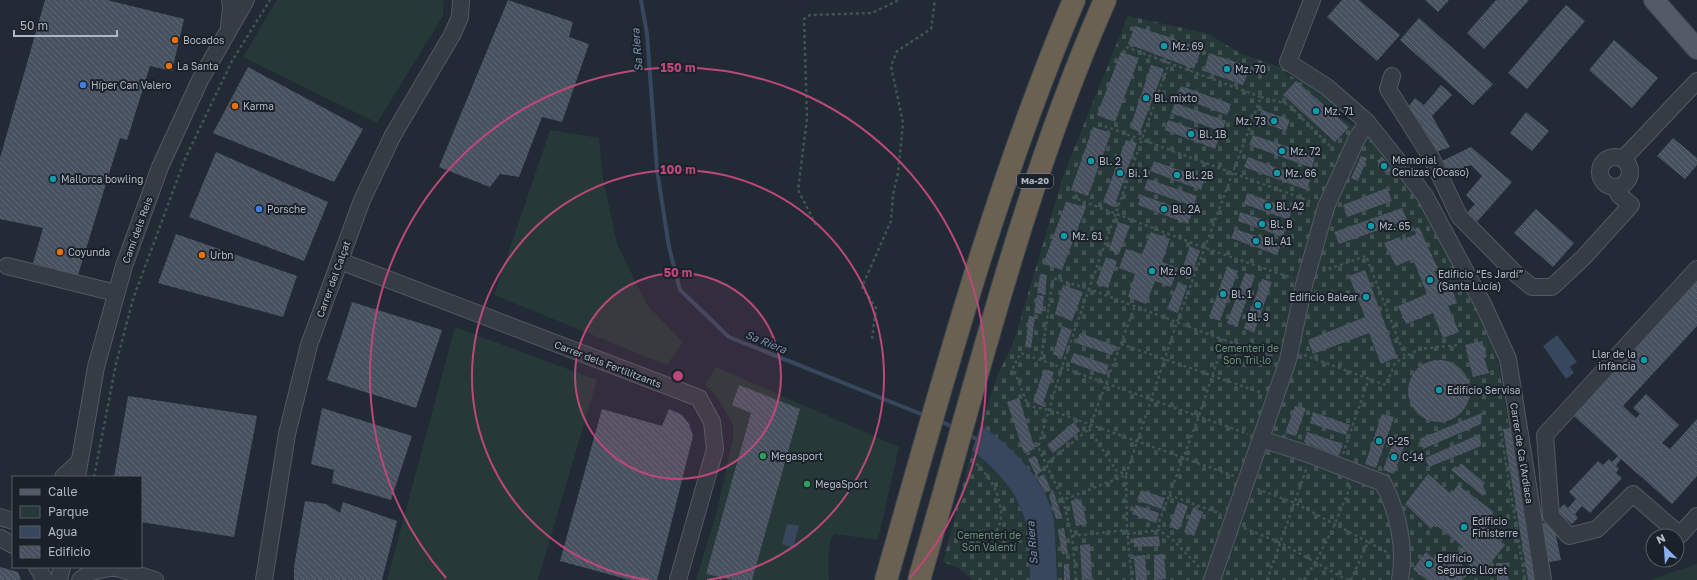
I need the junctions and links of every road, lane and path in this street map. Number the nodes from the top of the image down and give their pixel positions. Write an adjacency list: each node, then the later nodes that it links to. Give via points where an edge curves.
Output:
1 (230, 0): 13 (street, via 230,21)
2 (246, 0): 13 (street, Camí dels Reis)
3 (270, 0): 70 (path, via 232,61 185,159 133,299 116,364)
4 (461, 0): 32 (street, Carrer del Calçat, via 460,17 393,136 362,200)
5 (899, 0): 30 (path, via 872,13 810,15 804,19 807,118 798,190)
6 (935, 0): 40 (path, via 931,29 897,51 891,66 903,123 891,221 862,287 876,308)
7 (1074, 0): 107 (highway, Ma-20, via 1004,182 949,358)
8 (1105, 0): 99 (highway, Ma-20, via 1037,174)
9 (1312, 0): 20 (street, Carrer de Ca l'Ardiaca, via 1288,62 1327,87)
10 (1654, 0): 15 (main road)
11 (1660, 0): 12 (main road)
12 (1697, 28)
13 (226, 34): 37 (street, Camí dels Reis, via 200,80 160,167)
14 (1126, 47): 16 (path)
15 (1697, 48)
16 (1169, 63): 19 (path); 22 (path)
17 (1392, 76): 26 (street, via 1388,89 1431,157 1459,216 1532,287 1552,287 1584,257 1631,205 1619,195)
18 (1697, 81): 23 (street)
19 (1261, 97): 24 (path, via 1288,104); 25 (path)
20 (1367, 122): 24 (street); 117 (street, Carrer de Ca l'Ardiaca, via 1425,196 1484,306 1508,360)
21 (1099, 124): 22 (path)
22 (1142, 139): 25 (path); 29 (path)
23 (1623, 159): 26 (street, via 1630,166 1630,176 1624,184); 26 (street, via 1609,158 1600,170 1605,184)
24 (1346, 162): 28 (street)
25 (1232, 172): 28 (path); 31 (path)
26 (1615, 187)
27 (1072, 198): 29 (path)
28 (1326, 207): 35 (street)
29 (1115, 214): 31 (path); 36 (path)
30 (816, 225)
31 (1204, 248): 35 (path, via 1297,280); 39 (path)
32 (340, 261): 105 (street, Carrer del Calçat, via 309,345 287,434); 106 (street, Carrer dels Fertilitzants, via 699,398 712,422 715,450)
33 (7, 266): 37 (street)
34 (1697, 269): 77 (street, via 1545,435 1551,516 1569,536 1597,529 1633,494 1680,535)
35 (1306, 277): 44 (street); 45 (path, via 1366,256)
36 (1089, 290): 38 (path); 46 (path, via 1053,278); 48 (path)
37 (116, 293): 66 (street, Camí dels Reis, via 96,367)
38 (1134, 306): 39 (path); 42 (path)
39 (1177, 322): 41 (path); 47 (path)
40 (872, 339)
41 (1224, 340): 44 (path); 49 (path)
42 (1121, 344): 47 (path); 51 (path)
43 (1459, 345): 45 (path, via 1419,349)
44 (1289, 355): 50 (path); 52 (street)
45 (1405, 357): 50 (path, via 1395,363 1386,385)
46 (1041, 360): 48 (path); 54 (path, via 1021,353 1013,367 1028,406)
47 (1164, 360): 49 (path); 53 (path)
48 (1062, 368): 51 (path); 54 (path)
49 (1212, 376): 52 (path); 55 (path)
50 (1369, 378): 65 (path)
51 (1106, 383): 53 (path); 56 (path)
52 (1276, 398): 59 (street)
53 (1151, 399): 55 (path); 60 (path)
54 (1050, 410): 56 (path); 64 (path, via 1038,447)
55 (1199, 416): 59 (path); 62 (path)
56 (1091, 425): 57 (path); 60 (path)
57 (1089, 429): 64 (path); 68 (path, via 1116,470)
58 (1501, 433): 116 (path)
59 (1262, 439): 61 (street); 71 (street)
60 (1137, 442): 62 (path); 68 (path)
61 (1311, 455): 65 (street); 74 (path)
62 (1183, 458): 71 (path, via 1237,477); 72 (path)
63 (975, 462): 84 (path, via 988,476 995,489 1001,511 999,523 994,533 980,542 965,541)
64 (1046, 464): 73 (path)
65 (1340, 465): 67 (street)
66 (78, 470): 69 (street)
67 (1357, 472): 81 (path); 93 (street, via 1383,483 1393,502 1402,544)
68 (1126, 474): 73 (path); 82 (path)
69 (65, 476)
70 (94, 476)
71 (1244, 484): 74 (path); 80 (street)
72 (1169, 495): 80 (path, via 1221,514); 83 (path, via 1159,522)
73 (1063, 500): 87 (path)
74 (1295, 503): 81 (path); 91 (path)
75 (12, 507): 76 (street)
76 (0, 510)
77 (1697, 516)
78 (0, 517): 79 (street)
79 (12, 521)
80 (1231, 522): 91 (path); 110 (street)
81 (1335, 524): 90 (path); 94 (path)
82 (1127, 530): 86 (path); 87 (path)
83 (1159, 530): 86 (path); 110 (path, via 1174,541)
84 (955, 533)
85 (0, 534): 89 (street)
86 (1127, 534): 109 (path)
87 (1072, 536): 108 (path)
88 (0, 538): 92 (street)
89 (12, 539)
90 (1368, 542): 93 (path); 114 (path)
91 (1281, 543): 94 (path); 111 (path)
92 (12, 544)
93 (1402, 559): 115 (street)
94 (1316, 562): 112 (path); 113 (path)
95 (38, 568): 101 (street)
96 (62, 568): 102 (street)
97 (109, 568): 103 (street, via 91,572)
98 (116, 568): 100 (street)
99 (921, 571)
100 (132, 577): 104 (street)
101 (45, 580)
102 (60, 580)
103 (80, 580)
104 (155, 580)
105 (264, 580)
106 (678, 580)
107 (886, 580)
108 (1076, 580)
109 (1132, 580)
110 (1212, 580)
111 (1267, 580)
112 (1304, 580)
113 (1347, 580)
114 (1351, 580)
115 (1400, 580)
116 (1525, 580)
117 (1544, 580)

